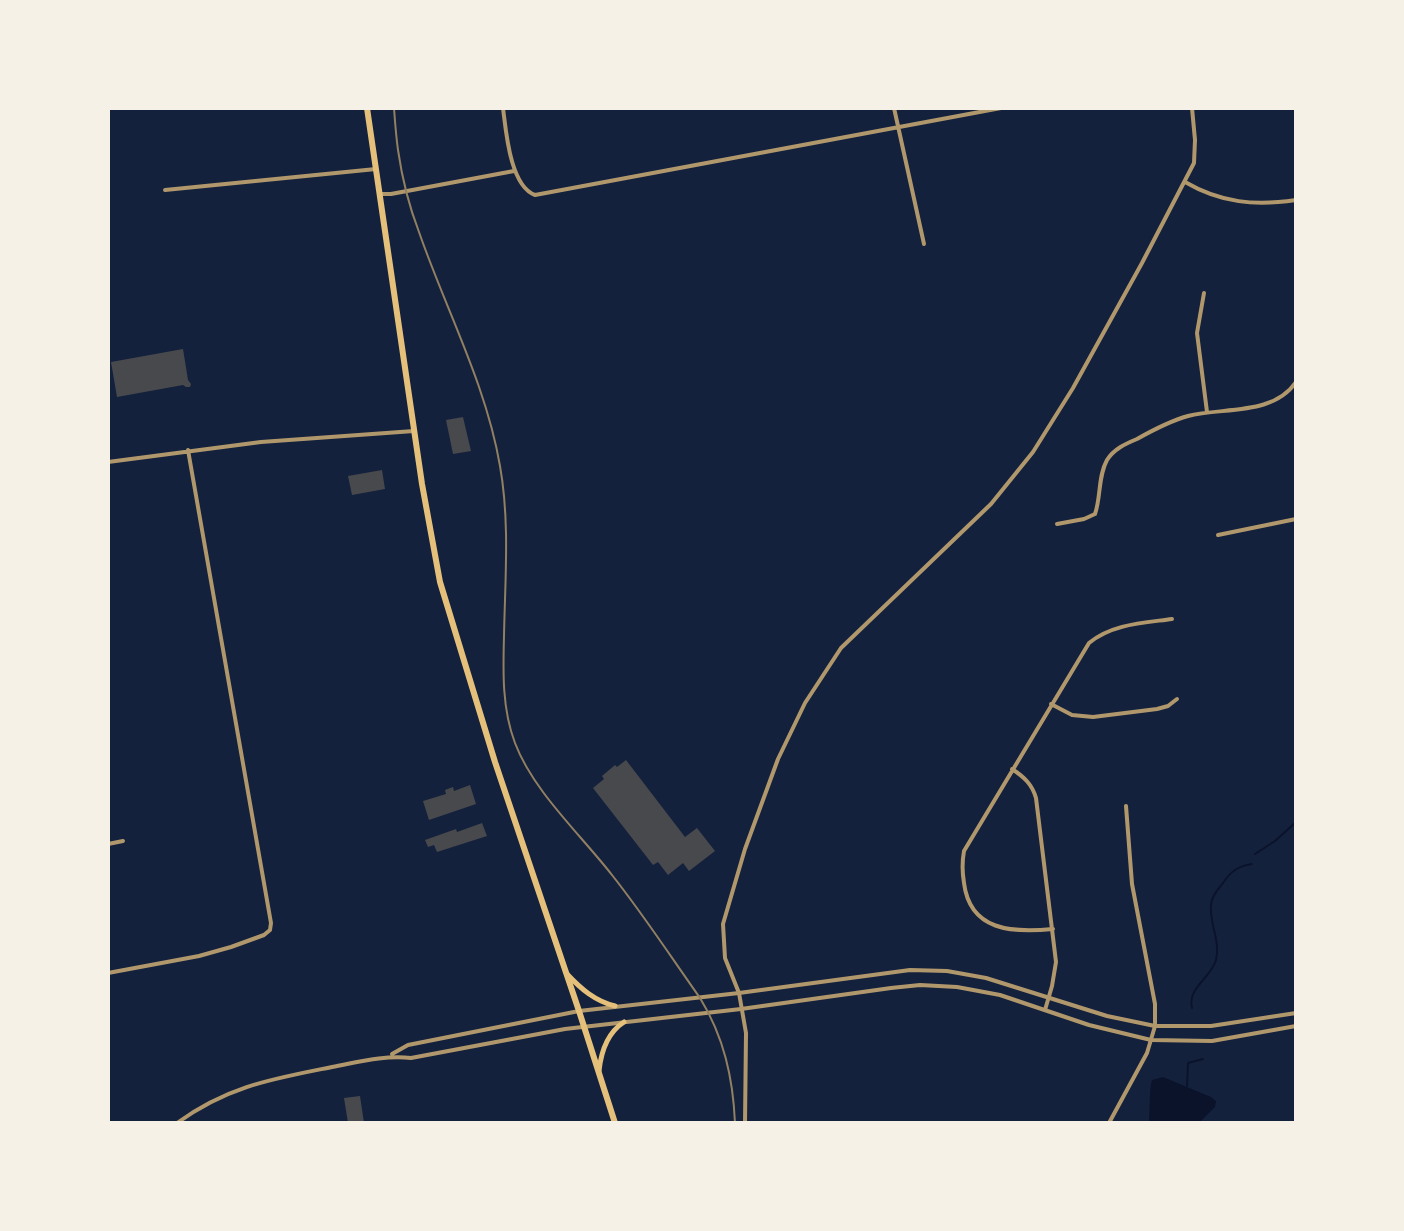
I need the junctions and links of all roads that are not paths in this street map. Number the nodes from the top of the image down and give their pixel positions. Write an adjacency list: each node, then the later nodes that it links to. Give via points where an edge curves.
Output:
1 (367, 108): 7 (main road)
2 (503, 108): 8 (street)
3 (894, 108): 6 (street)
4 (1001, 108): 6 (street)
5 (1192, 108): 9 (street, via 1195,158)
6 (899, 127): 8 (street, via 547,193 531,194); 13 (street)
7 (376, 169): 10 (street); 11 (main road)
8 (515, 171): 11 (street)
9 (1185, 182): 12 (street, via 1241,202); 33 (street, via 1073,388 1028,459 991,504 841,648 805,703 778,759 723,924 725,958)
10 (165, 190)
11 (379, 194): 17 (main road)
12 (1296, 200)
13 (924, 244)
14 (1204, 293): 16 (street, via 1197,333)
15 (1296, 382): 16 (street, via 1271,403)
16 (1207, 412): 21 (street, via 1168,423 1120,447 1105,465 1095,514)
17 (414, 431): 18 (street); 32 (main road, via 440,582)
18 (188, 450): 19 (street); 31 (street, via 270,930 216,952)
19 (108, 462)
20 (1296, 519): 22 (street)
21 (1057, 524)
22 (1218, 535)
23 (1172, 619): 25 (street, via 1097,636)
24 (1177, 699): 25 (street, via 1157,709 1093,717 1072,715)
25 (1051, 704): 26 (street)
26 (1012, 769): 30 (street, via 1032,786 1036,798); 30 (street, via 964,851 965,893 983,921 1021,930)
27 (1126, 806): 41 (street, via 1132,884)
28 (123, 841): 29 (street)
29 (108, 844)
30 (1053, 929): 34 (street, via 1056,962)
31 (108, 973)
32 (567, 974): 35 (main road, via 588,995); 38 (main road)
33 (739, 993): 34 (street, via 920,969 986,978); 35 (street); 36 (street)
34 (1049, 997): 37 (street); 41 (street)
35 (615, 1006): 38 (street)
36 (741, 1009): 37 (street, via 920,985 985,992); 40 (street); 49 (street, via 746,1033)
37 (1045, 1010): 44 (street)
38 (579, 1011): 43 (main road); 45 (street, via 408,1045)
39 (1296, 1013): 41 (street, via 1211,1026)
40 (624, 1022): 43 (street); 46 (main road, via 606,1044)
41 (1155, 1026): 44 (street)
42 (1296, 1026): 44 (street, via 1212,1041)
43 (584, 1027): 45 (street, via 411,1058); 46 (main road)
44 (1151, 1040): 50 (street)
45 (390, 1056): 47 (street, via 263,1081 208,1102)
46 (599, 1072): 48 (main road)
47 (177, 1123)
48 (615, 1123)
49 (745, 1123)
50 (1109, 1123)

